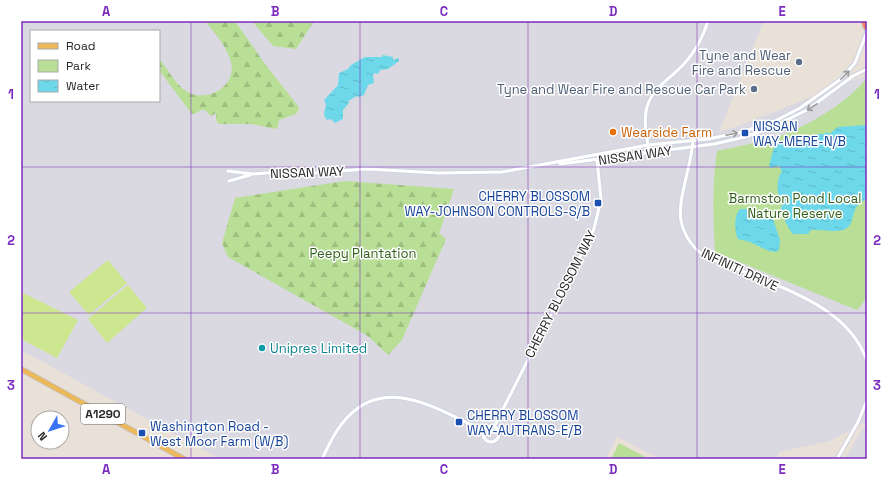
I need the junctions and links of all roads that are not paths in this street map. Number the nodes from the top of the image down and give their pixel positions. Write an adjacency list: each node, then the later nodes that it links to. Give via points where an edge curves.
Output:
1 (708, 21): 7 (street, via 695,51 679,70 655,90 648,103)
2 (864, 21): 3 (highway)
3 (866, 25): 4 (street)
4 (866, 36): 6 (street, NISSAN WAY, one-way to 4, via 742,132 775,121 800,108 821,95 849,71 861,52)
5 (867, 69): 8 (street, NISSAN WAY, one-way to 8, via 789,120 745,137)
6 (693, 140): 7 (street, NISSAN WAY); 8 (street, INFINITI DRIVE)
7 (648, 145): 9 (street); 10 (street, NISSAN WAY)
8 (693, 147): 9 (street, NISSAN WAY); 16 (street, INFINITI DRIVE, via 680,212 683,228 692,244 707,257 801,297 828,312 851,332)
9 (649, 152): 11 (street, NISSAN WAY)
10 (596, 155): 11 (street, CHERRY BLOSSOM WAY); 12 (street, NISSAN WAY)
11 (597, 160): 12 (street, NISSAN WAY); 20 (street, CHERRY BLOSSOM WAY, via 601,199 594,228)
12 (551, 164): 14 (street, NISSAN WAY, via 474,174 366,169 302,174)
13 (228, 171): 14 (street)
14 (253, 174): 15 (street)
15 (229, 181)
16 (867, 361)
17 (21, 369): 22 (main road, A1290)
18 (867, 400): 19 (street)
19 (865, 411): 24 (street)
20 (494, 427): 21 (street, via 489,426); 21 (street, CHERRY BLOSSOM WAY, via 498,432 494,440 486,439)
21 (484, 431): 23 (street, CHERRY BLOSSOM WAY, via 420,401 387,397 368,403 350,414 337,431)
22 (184, 459)
23 (322, 459)
24 (837, 459)

